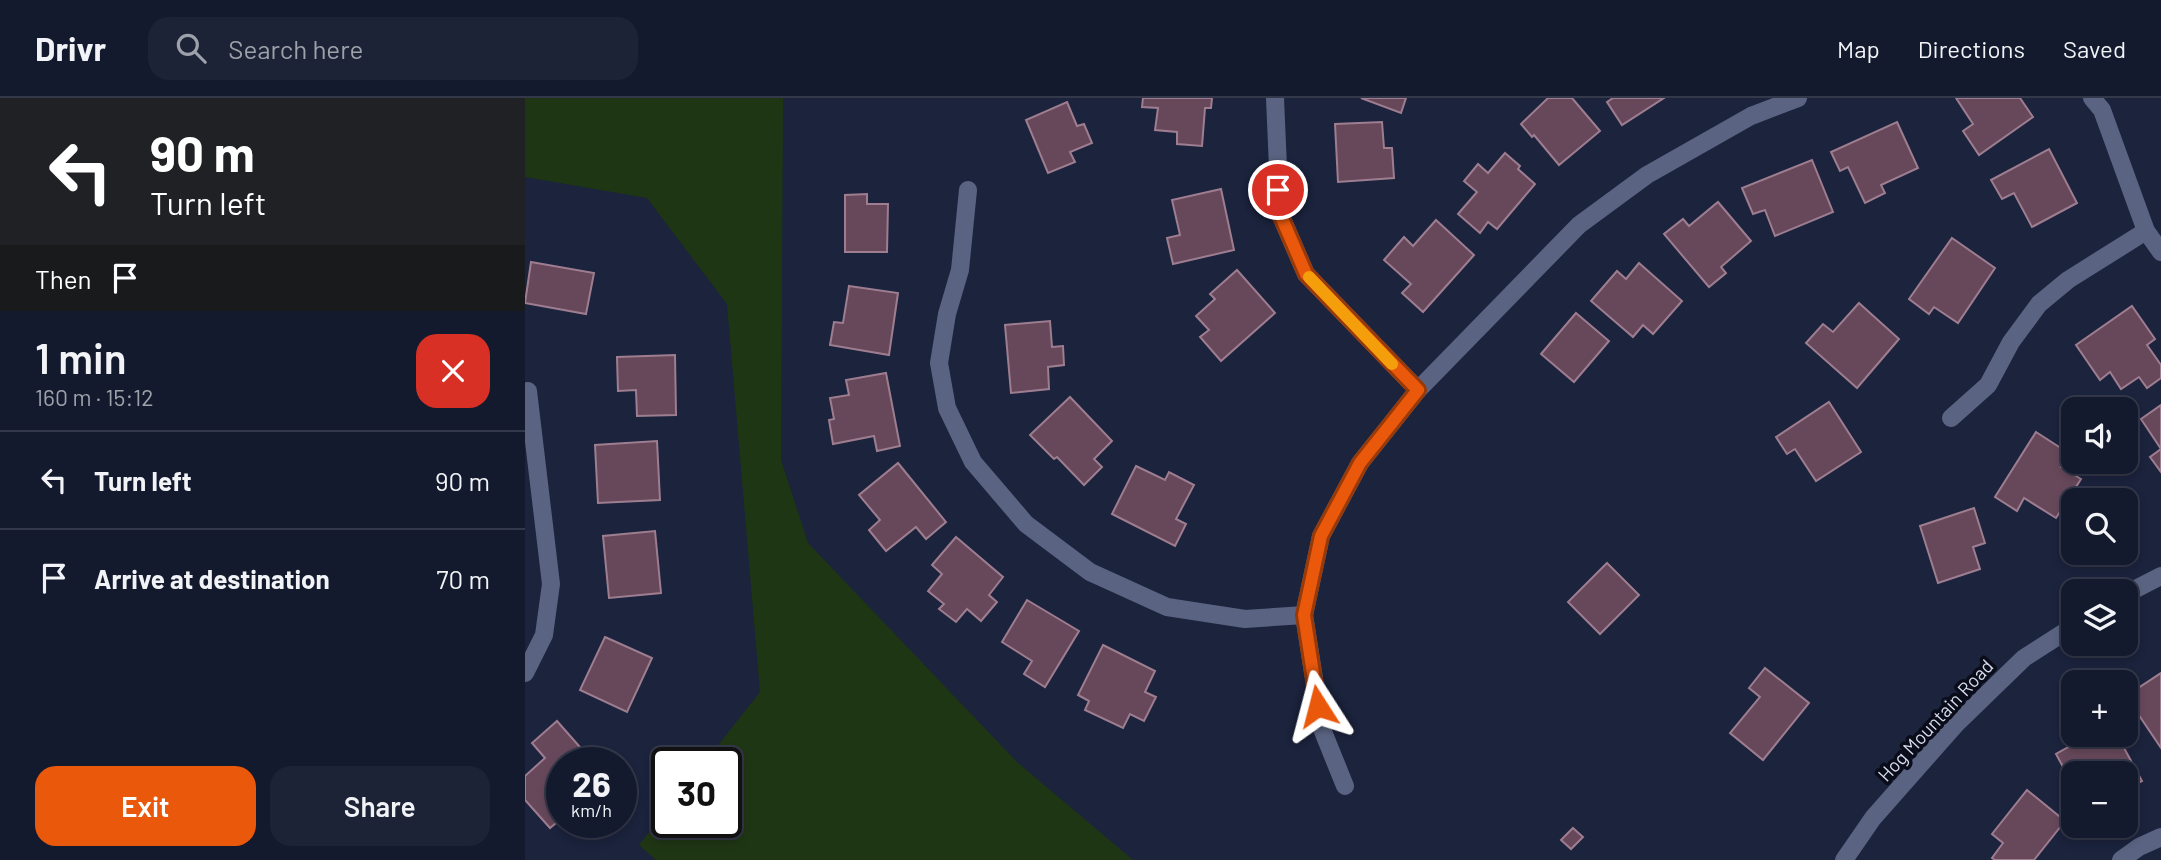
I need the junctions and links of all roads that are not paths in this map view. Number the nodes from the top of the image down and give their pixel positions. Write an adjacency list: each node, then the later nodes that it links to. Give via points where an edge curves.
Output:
1 (1275, 98): 7 (street, via 1280,214 1306,274)
2 (1798, 98): 7 (street, via 1751,117 1647,175 1579,225)
3 (2092, 98): 5 (street, via 2102,110)
4 (968, 190): 12 (street, via 960,270 939,363 947,408 973,462 1026,524 1090,572 1167,607 1245,619)
5 (2145, 231): 6 (street); 9 (street, via 2068,279 2039,304 1988,385)
6 (2161, 252)
7 (1418, 390): 12 (street, via 1360,463 1321,536)
8 (528, 391): 14 (street, via 551,584 544,635)
9 (1951, 418)
10 (2161, 576): 11 (street)
11 (2138, 588)
12 (1304, 615): 15 (street, via 1322,729)
13 (2061, 634): 17 (street, Hog Mountain Road, via 2024,658 1956,724 1873,818)
14 (525, 673)
15 (1345, 786)
16 (2161, 838): 18 (street)
17 (1844, 860)
18 (2121, 860)

